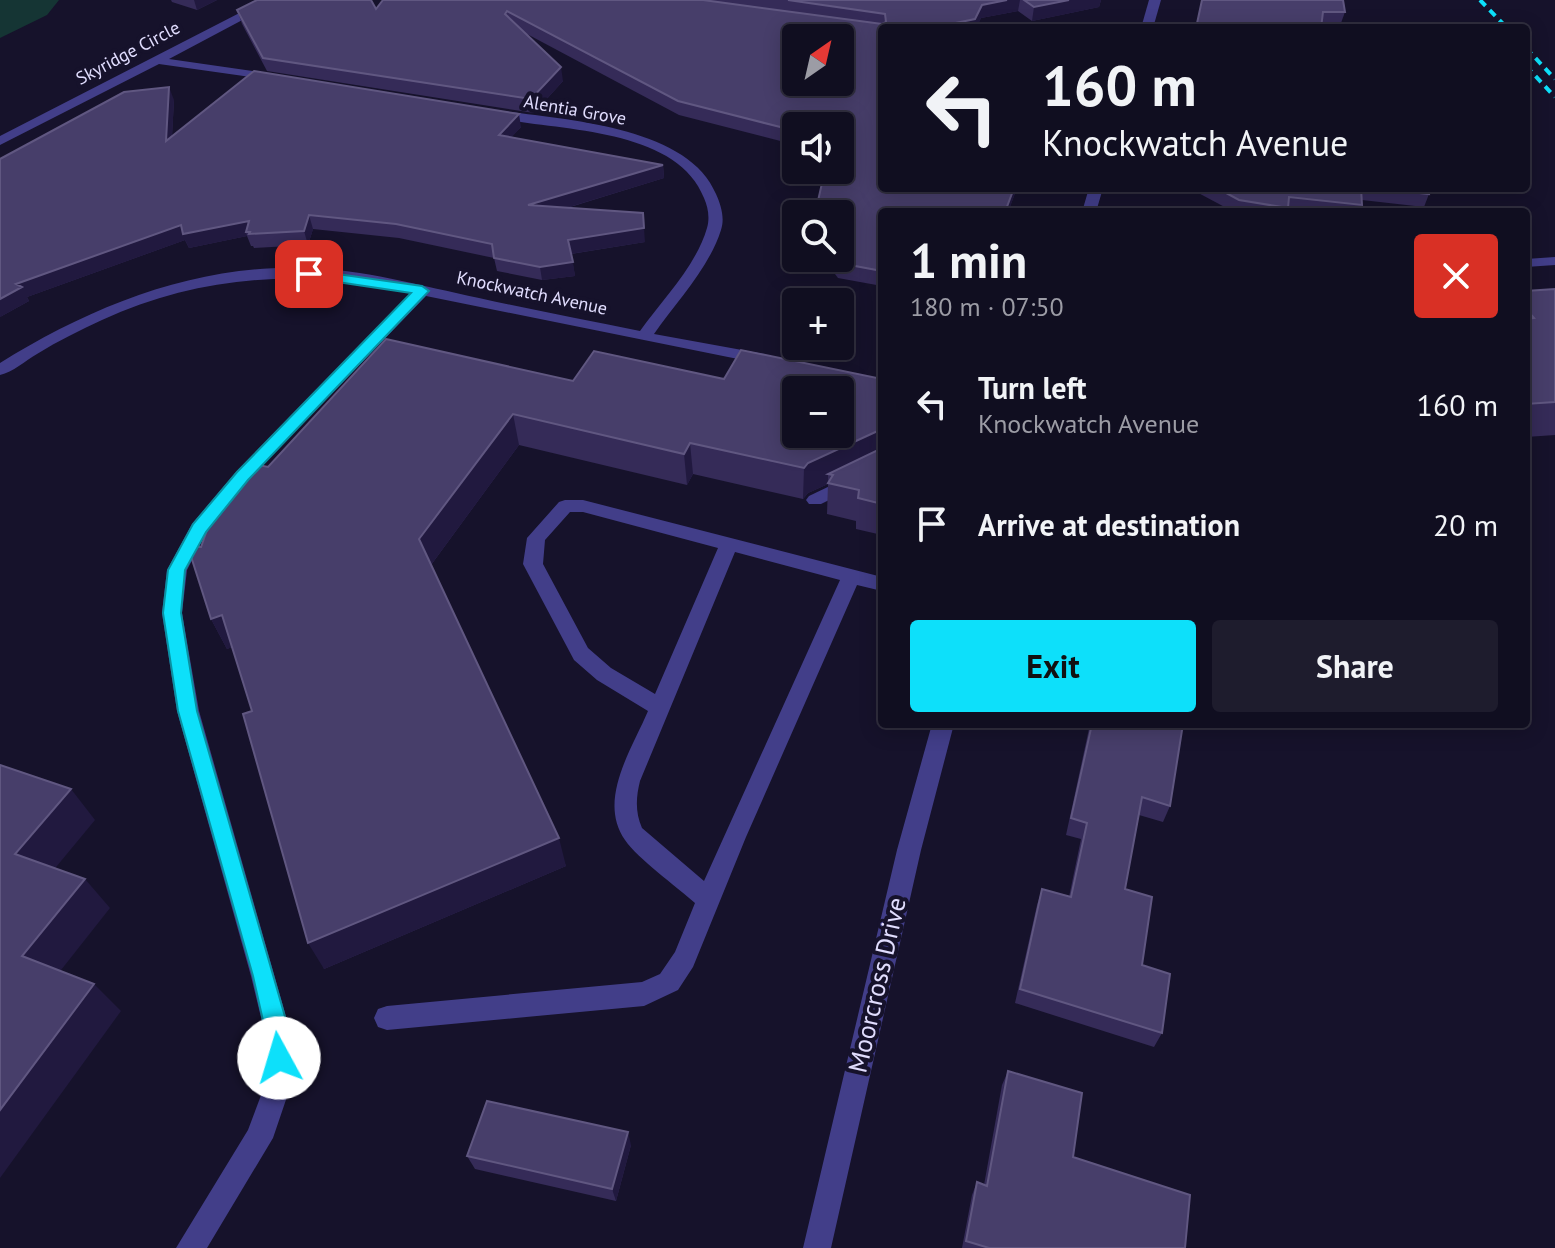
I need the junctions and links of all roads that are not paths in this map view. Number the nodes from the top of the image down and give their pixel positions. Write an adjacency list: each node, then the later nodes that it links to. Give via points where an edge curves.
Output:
1 (274, 0): 4 (street, Skyridge Circle)
2 (1155, 0): 3 (street)
3 (1148, 24)
4 (155, 60): 5 (street); 7 (street, Skyridge Circle)
5 (293, 82)
6 (477, 111): 11 (street, Alentia Grove, via 644,142 664,149 702,176 712,190 715,226)
7 (0, 141)
8 (1555, 261): 9 (street)
9 (1530, 263)
10 (422, 291): 11 (street, Knockwatch Avenue); 13 (street, Knockwatch Avenue, via 283,272 182,287 105,311); 23 (street, via 242,476 199,529 177,570 172,613 188,711 275,1019 279,1082 259,1138)
11 (644, 337): 12 (street, Knockwatch Avenue)
12 (788, 364)
13 (0, 370)
14 (878, 469): 15 (street)
15 (815, 500)
16 (729, 544): 17 (street); 19 (street); 19 (street, via 574,505 560,510 536,538 533,564 581,654)
17 (851, 576): 18 (street); 21 (street)
18 (878, 583)
19 (661, 708): 21 (street, via 629,781 624,801 627,823)
20 (942, 728): 24 (street, Moorcross Drive)
21 (708, 899): 22 (street, via 679,970 658,989)
22 (387, 1018)
23 (190, 1248)
24 (817, 1248)

